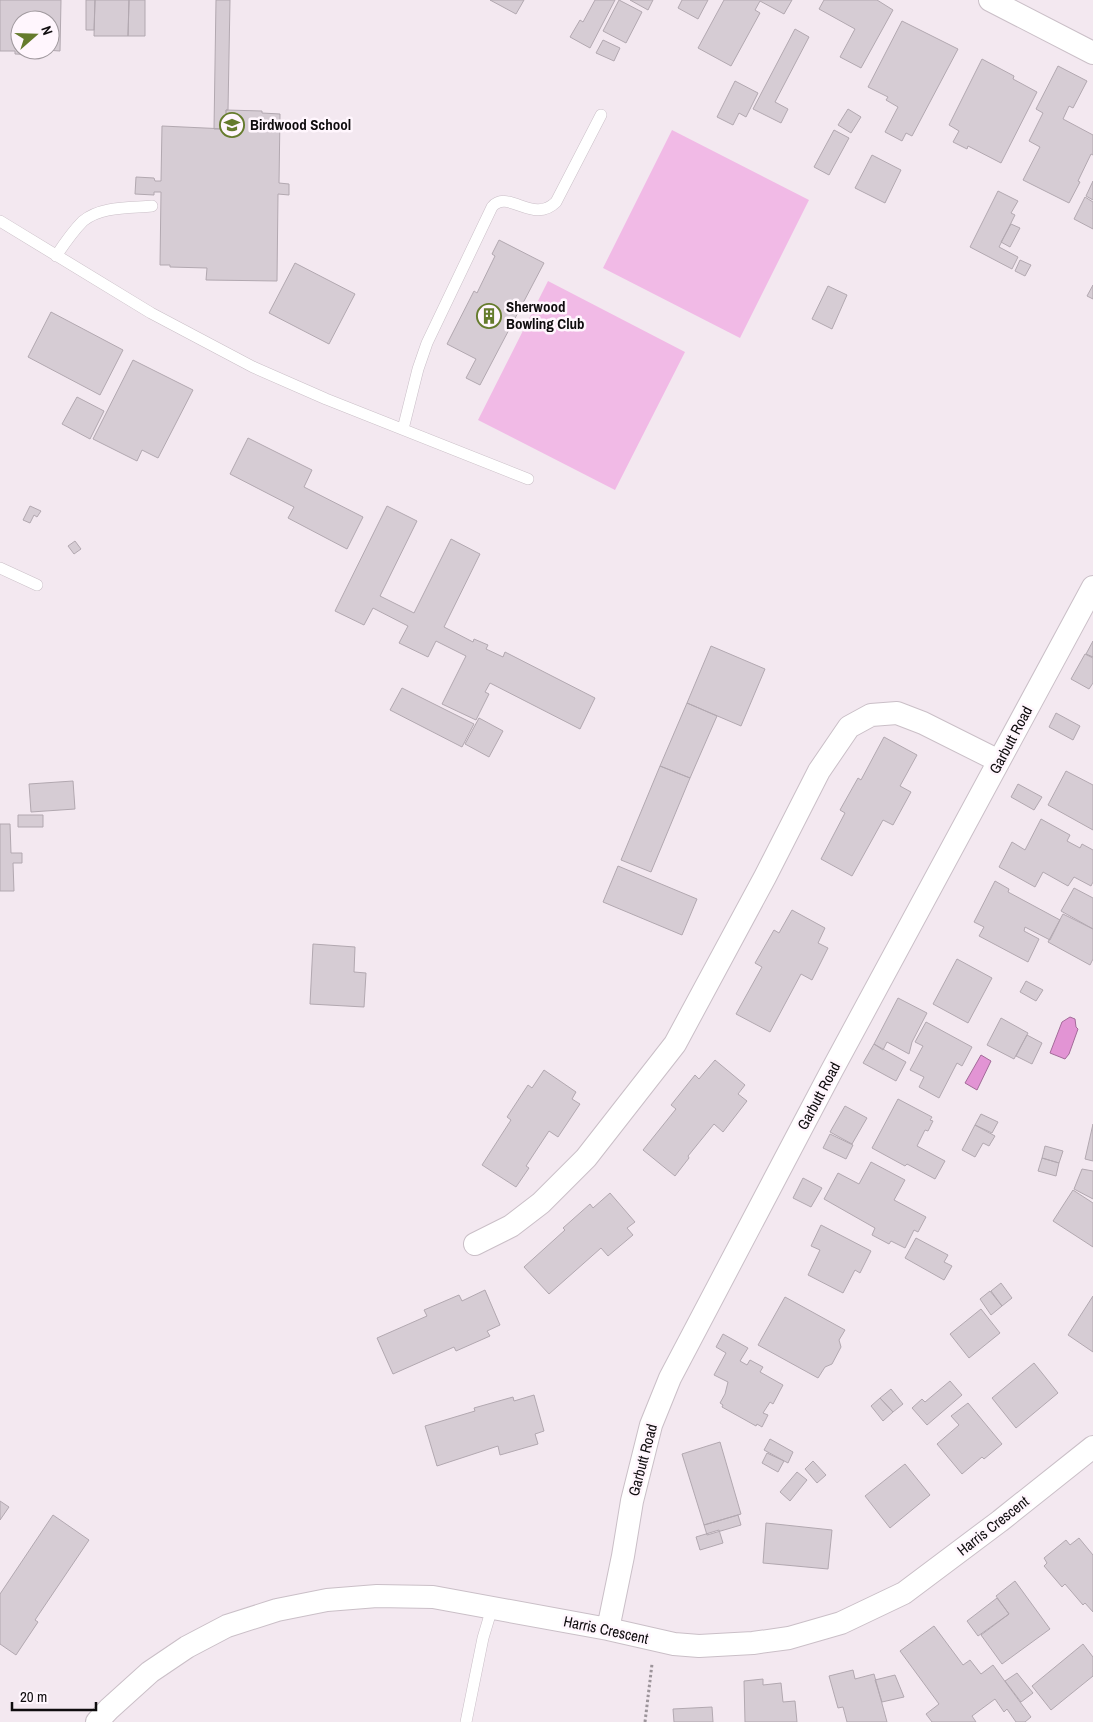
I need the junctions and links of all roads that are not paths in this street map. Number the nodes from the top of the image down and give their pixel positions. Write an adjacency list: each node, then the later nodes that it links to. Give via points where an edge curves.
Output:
1 (990, 0): 2 (street)
2 (1093, 53)
3 (601, 115): 7 (lane, via 551,207 537,211 498,202 492,207 427,343)
4 (152, 206): 6 (lane, via 111,209 91,216)
5 (0, 221): 6 (lane)
6 (56, 256): 7 (lane, via 151,313 253,367)
7 (403, 429): 8 (lane)
8 (528, 479)
9 (0, 568): 10 (lane)
10 (38, 585)
11 (1093, 587): 12 (street, Garbutt Road)
12 (999, 761): 13 (street, via 897,713 871,715 849,727 819,770 675,1044 586,1158 541,1204 511,1226); 16 (street, Garbutt Road, via 670,1378 651,1425 632,1501)
13 (475, 1244)
14 (1093, 1447): 16 (street, Harris Crescent, via 930,1575 904,1593 840,1623 789,1638 699,1646 656,1641)
15 (492, 1608): 16 (street, Harris Crescent); 17 (street, Harris Crescent, via 433,1596 378,1596 327,1600 277,1610 227,1626 187,1647 150,1672); 18 (lane)
16 (608, 1629)
17 (97, 1722)
18 (466, 1722)

